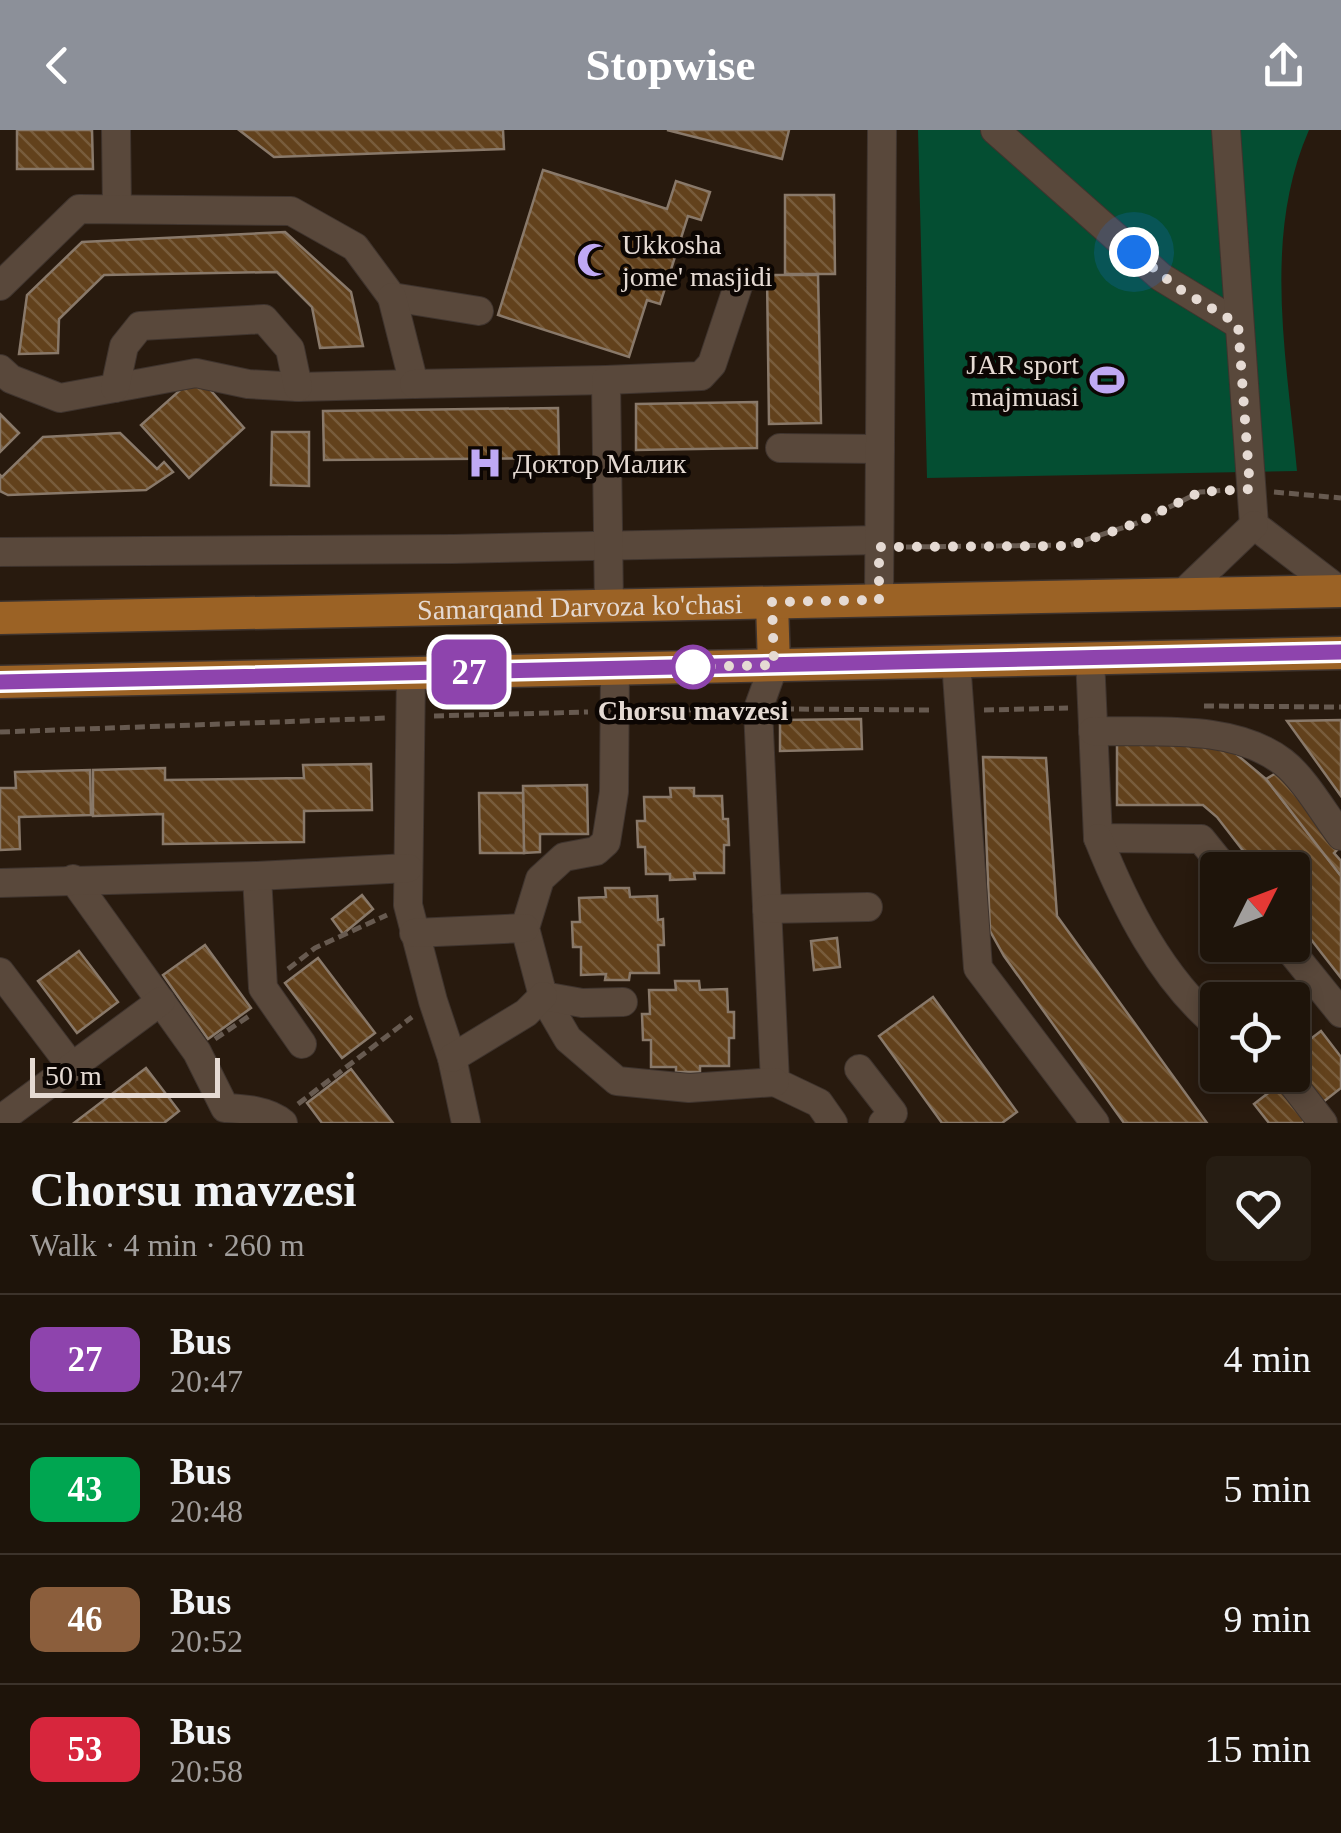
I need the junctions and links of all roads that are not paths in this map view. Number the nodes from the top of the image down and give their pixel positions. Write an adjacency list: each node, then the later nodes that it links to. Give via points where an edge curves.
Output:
1 (116, 130): 5 (street)
2 (882, 130): 17 (street)
3 (995, 130): 10 (street, via 1162,276)
4 (1226, 130): 10 (street)
5 (117, 209): 6 (street, via 79,209); 8 (street, via 291,211 355,247)
6 (0, 286)
7 (738, 286): 12 (street, via 712,364 701,376)
8 (392, 298): 9 (street); 13 (street)
9 (478, 311)
10 (1238, 324): 18 (street)
11 (0, 369): 15 (street, via 60,398)
12 (606, 380): 13 (street); 20 (street)
13 (414, 384): 14 (street)
14 (298, 387): 15 (street, via 196,373); 15 (street, via 290,348 264,319 140,326 124,346)
15 (115, 388)
16 (780, 448): 17 (street)
17 (880, 448): 19 (street)
18 (1254, 525): 22 (street); 23 (street)
19 (879, 544): 20 (street); 24 (street)
20 (608, 545): 21 (street); 26 (street)
21 (0, 552)
22 (1340, 591): 23 (main road, Samarqand Darvoza ko'chasi)
23 (1182, 594): 24 (main road, Samarqand Darvoza ko'chasi)
24 (879, 600): 25 (main road, Samarqand Darvoza ko'chasi)
25 (772, 602): 26 (main road, Samarqand Darvoza ko'chasi); 31 (main road)
26 (609, 606): 27 (main road, Samarqand Darvoza ko'chasi)
27 (0, 618)
28 (1341, 652): 29 (main road)
29 (1090, 658): 30 (main road); 35 (street)
30 (956, 661): 31 (main road); 66 (street, via 978,968)
31 (774, 665): 32 (main road); 44 (street, via 758,709)
32 (615, 668): 33 (main road); 45 (street, via 614,792 606,842 564,858 540,879)
33 (411, 673): 34 (main road); 39 (street)
34 (0, 682)
35 (1093, 720): 36 (street, via 1254,744 1286,764); 37 (street)
36 (1341, 836)
37 (1098, 838): 38 (street, via 1201,839); 52 (street, via 1138,928)
38 (1211, 852)
39 (408, 868): 40 (street); 46 (street)
40 (256, 876): 41 (street); 54 (street, via 262,988)
41 (73, 879): 42 (street); 50 (street)
42 (0, 883)
43 (868, 907): 44 (street)
44 (766, 909): 58 (street)
45 (525, 928): 46 (street); 49 (street)
46 (414, 933): 55 (street)
47 (1300, 962): 53 (street)
48 (0, 972): 56 (street)
49 (543, 996): 51 (street); 55 (street, via 526,1014); 58 (street, via 568,1039 617,1081 689,1088)
50 (161, 1002): 56 (street); 60 (street, via 197,1052)
51 (623, 1002)
52 (1200, 1006)
53 (1341, 1013)
54 (302, 1044)
55 (452, 1058): 64 (street)
56 (72, 1067): 61 (street)
57 (859, 1068): 63 (street)
58 (775, 1082): 65 (street, via 818,1103)
59 (1299, 1092): 67 (street)
60 (215, 1116): 62 (street, via 250,1110)
61 (0, 1120)
62 (281, 1120)
63 (892, 1120)
64 (466, 1123)
65 (833, 1123)
66 (1095, 1123)
67 (1323, 1123)

